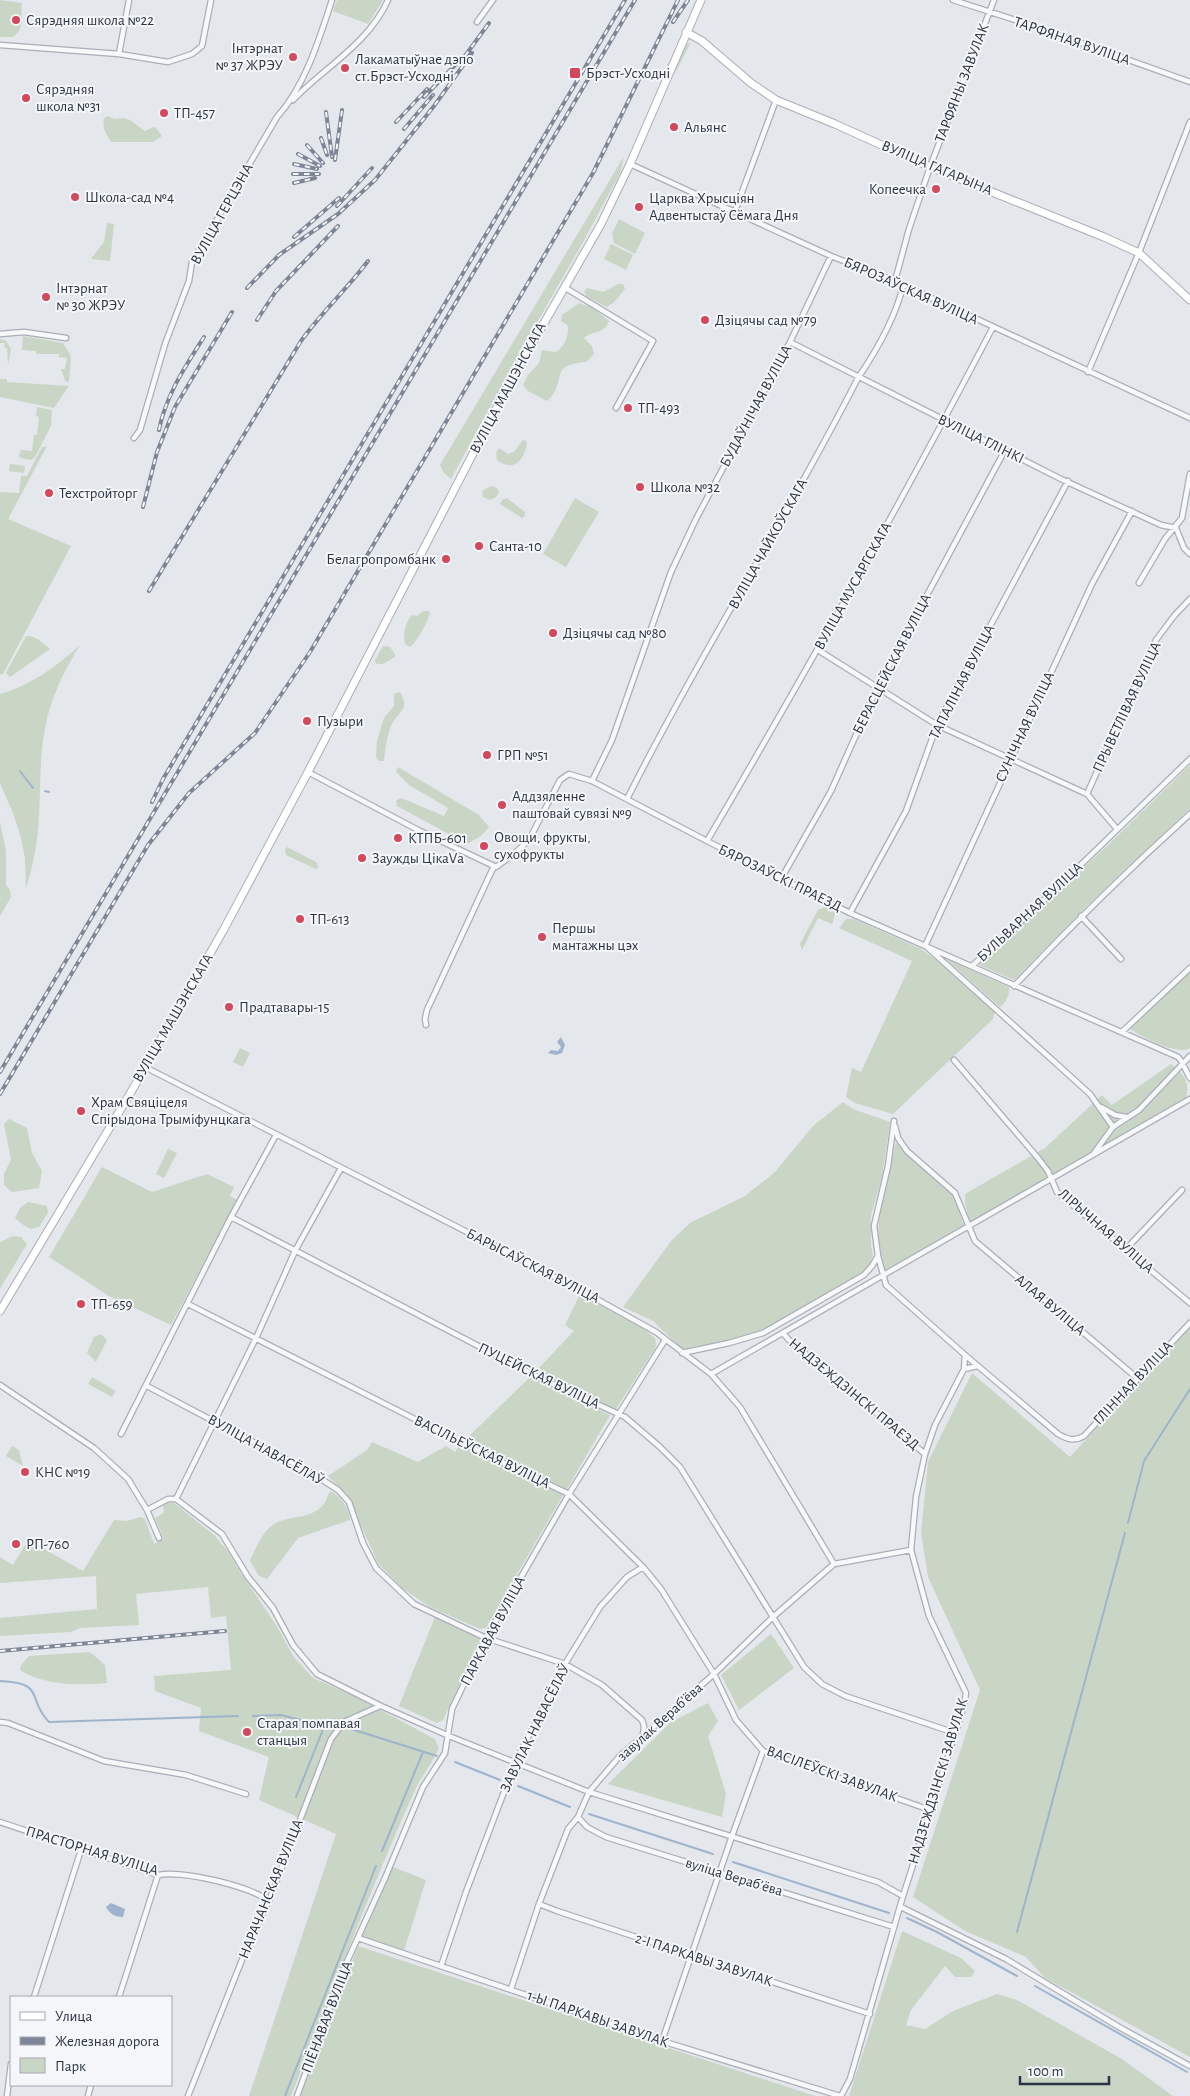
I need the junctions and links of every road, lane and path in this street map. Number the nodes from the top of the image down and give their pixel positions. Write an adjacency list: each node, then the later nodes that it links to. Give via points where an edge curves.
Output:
1 (129, 0): 13 (street)
2 (212, 0): 13 (street, via 204,42 199,50 168,62)
3 (332, 0): 16 (street, ВУЛІЦА ГЕРЦЭНА, via 296,92)
4 (388, 0): 16 (street, via 351,49)
5 (493, 0): 10 (street)
6 (701, 0): 11 (main road, ВУЛІЦА МАШЭНСКАГА)
7 (953, 0): 9 (street, ТАРФЯНАЯ ВУЛІЦА)
8 (994, 0): 9 (street, ТАРФЯНЫ ЗАВУЛАК)
9 (990, 13): 14 (street, ТАРФЯНАЯ ВУЛІЦА); 19 (street, ТАРФЯНЫ ЗАВУЛАК)
10 (477, 22)
11 (686, 32): 15 (main road, ВУЛІЦА ГАГАРЫНА); 18 (main road, ВУЛІЦА МАШЭНСКАГА)
12 (0, 45): 13 (street)
13 (119, 54)
14 (1190, 82)
15 (776, 100): 19 (main road, ВУЛІЦА ГАГАРЫНА); 20 (street)
16 (287, 106): 36 (street, ВУЛІЦА ГЕРЦЭНА, via 277,117 192,262 189,281 165,344 142,423)
17 (1190, 122): 21 (street)
18 (630, 164): 20 (street, БЯРОЗАЎСКАЯ ВУЛІЦА); 25 (main road, ВУЛІЦА МАШЭНСКАГА, via 601,224)
19 (930, 167): 21 (main road, ВУЛІЦА ГАГАРЫНА); 23 (street, ТАРФЯНЫ ЗАВУЛАК)
20 (735, 211): 22 (street, БЯРОЗАЎСКАЯ ВУЛІЦА)
21 (1139, 253): 26 (main road, ВУЛІЦА ГАГАРЫНА); 31 (street)
22 (831, 256): 23 (street, БЯРОЗАЎСКАЯ ВУЛІЦА); 30 (street, БУДАЎНІЧАЯ ВУЛІЦА)
23 (895, 282): 24 (street, БЯРОЗАЎСКАЯ ВУЛІЦА)
24 (903, 286): 27 (street, БЯРОЗАЎСКАЯ ВУЛІЦА); 32 (street, ВУЛІЦА ЧАЙКОЎСКАГА, via 874,354)
25 (564, 287): 33 (street, via 653,341); 50 (main road, ВУЛІЦА МАШЭНСКАГА, via 509,384)
26 (1190, 300)
27 (994, 327): 31 (street, БЯРОЗАЎСКАЯ ВУЛІЦА); 35 (street, ВУЛІЦА МУСАРГСКАГА)
28 (0, 334): 29 (street, via 24,332)
29 (66, 338)
30 (790, 342): 32 (street, ВУЛІЦА ГЛІНКІ); 51 (street, БУДАЎНІЧАЯ ВУЛІЦА, via 671,572 612,740)
31 (1088, 372): 34 (street, БЯРОЗАЎСКАЯ ВУЛІЦА)
32 (858, 378): 35 (street, ВУЛІЦА ГЛІНКІ); 53 (street, ВУЛІЦА ЧАЙКОЎСКАГА)
33 (616, 408)
34 (1190, 418)
35 (944, 421): 37 (street, ВУЛІЦА ГЛІНКІ); 45 (street, ВУЛІЦА МУСАРГСКАГА)
36 (134, 438)
37 (1005, 450): 39 (street, ВУЛІЦА ГЛІНКІ); 46 (street, БЕРАСЦЕЙСКАЯ ВУЛІЦА)
38 (1190, 474): 41 (street, via 1184,514)
39 (1068, 481): 40 (street, ВУЛІЦА ГЛІНКІ); 47 (street, ТАПАЛІНАЯ ВУЛІЦА)
40 (1132, 511): 41 (street, ВУЛІЦА ГЛІНКІ, via 1161,525); 48 (street, СУНІЧНАЯ ВУЛІЦА, via 1092,584)
41 (1176, 528): 42 (street); 43 (street, via 1165,539)
42 (1190, 554)
43 (1139, 583)
44 (1190, 600): 52 (street, ПРЫВЕТЛІВАЯ ВУЛІЦА, via 1156,640)
45 (818, 650): 46 (street); 56 (street, ВУЛІЦА МУСАРГСКАГА)
46 (877, 688): 47 (street); 58 (street, БЕРАСЦЕЙСКАЯ ВУЛІЦА, via 831,791)
47 (937, 725): 48 (street); 59 (street, ТАПАЛІНАЯ ВУЛІЦА, via 906,811)
48 (1010, 759): 52 (street); 61 (street, СУНІЧНАЯ ВУЛІЦА)
49 (1190, 759): 55 (street, БУЛЬВАРНАЯ ВУЛІЦА)
50 (308, 772): 57 (street); 71 (main road, ВУЛІЦА МАШЭНСКАГА)
51 (592, 781): 53 (street, БЯРОЗАЎСКІ ПРАЕЗД); 57 (street, via 569,774 560,780 529,840)
52 (1087, 794): 55 (street)
53 (627, 799): 56 (street, БЯРОЗАЎСКІ ПРАЕЗД)
54 (1190, 814): 60 (street)
55 (1117, 829): 63 (street, БУЛЬВАРНАЯ ВУЛІЦА)
56 (707, 841): 58 (street, БЯРОЗАЎСКІ ПРАЕЗД)
57 (494, 866): 66 (street, via 427,1010)
58 (781, 879): 59 (street, БЯРОЗАЎСКІ ПРАЕЗД)
59 (850, 913): 61 (street, БЯРОЗАЎСКІ ПРАЕЗД)
60 (1081, 916): 62 (street); 65 (street)
61 (925, 946): 63 (street, БЯРОЗАЎСКІ ПРАЕЗД); 74 (street, via 1090,1094)
62 (1121, 959)
63 (972, 966): 65 (street, БУЛЬВАРНАЯ ВУЛІЦА)
64 (1190, 968): 67 (street)
65 (1014, 986): 67 (street)
66 (426, 1026)
67 (1123, 1031): 70 (street, via 1178,1057)
68 (1190, 1056): 70 (street)
69 (954, 1060): 80 (street, ЛІРЫЧНАЯ ВУЛІЦА, via 1038,1158)
70 (1184, 1063): 72 (street); 75 (street, via 1139,1110)
71 (145, 1067): 77 (street, БАРЫСАЎСКАЯ ВУЛІЦА); 90 (main road, ВУЛІЦА МАШЭНСКАГА)
72 (1190, 1078)
73 (1190, 1099): 78 (street)
74 (1100, 1107): 75 (street); 76 (street)
75 (1127, 1117): 76 (street)
76 (1112, 1127): 78 (street)
77 (276, 1135): 79 (street, БАРЫСАЎСКАЯ ВУЛІЦА); 82 (street)
78 (1094, 1154): 80 (street)
79 (341, 1168): 85 (street); 94 (street, БАРЫСАЎСКАЯ ВУЛІЦА, via 597,1299)
80 (1052, 1179): 83 (street); 84 (street, ЛІРЫЧНАЯ ВУЛІЦА, via 1057,1192)
81 (1182, 1190): 84 (street)
82 (231, 1218): 85 (street, ПУЦЕЙСКАЯ ВУЛІЦА); 88 (street)
83 (968, 1227): 86 (street, АЛАЯ ВУЛІЦА, via 954,1193 907,1151 898,1138 894,1121 888,1166 874,1226); 87 (street); 100 (street, АЛАЯ ВУЛІЦА, via 975,1241)
84 (1126, 1249): 89 (street, ЛІРЫЧНАЯ ВУЛІЦА)
85 (295, 1251): 93 (street); 103 (street, ПУЦЕЙСКАЯ ВУЛІЦА, via 536,1376)
86 (878, 1256): 87 (street); 95 (street, via 864,1275 763,1333)
87 (882, 1275): 92 (street); 96 (street, via 894,1293)
88 (188, 1304): 93 (street, ВАСІЛЬЕЎСКАЯ ВУЛІЦА); 102 (street)
89 (1190, 1304)
90 (0, 1311)
91 (1190, 1323): 100 (street, ГЛІННАЯ ВУЛІЦА)
92 (783, 1333): 99 (street); 106 (street, НАДЗЕЖДЗІНСКІ ПРАЕЗД)
93 (256, 1338): 104 (street); 107 (street, ВАСІЛЬЕЎСКАЯ ВУЛІЦА)
94 (666, 1340): 95 (street, БАРЫСАЎСКАЯ ВУЛІЦА); 103 (street, ПАРКАВАЯ ВУЛІЦА)
95 (682, 1353): 99 (street, БАРЫСАЎСКАЯ ВУЛІЦА)
96 (965, 1355): 97 (street); 98 (street, НАДЗЕЖДЗІНСКІ ЗАВУЛАК)
97 (978, 1366): 98 (street); 100 (street, ГЛІННАЯ ВУЛІЦА, via 1058,1434 1074,1440 1084,1436)
98 (964, 1369): 106 (street, НАДЗЕЖДЗІНСКІ ЗАВУЛАК, via 935,1425)
99 (711, 1374): 112 (street, БАРЫСАЎСКАЯ ВУЛІЦА, via 740,1407)
100 (1137, 1378)
101 (0, 1385): 109 (street, via 94,1448 128,1479)
102 (147, 1386): 104 (street, ВУЛІЦА НАВАСЁЛАЎ); 105 (street)
103 (619, 1414): 107 (street, ПАРКАВАЯ ВУЛІЦА); 114 (street, ПУЦЕЙСКАЯ ВУЛІЦА, via 680,1468)
104 (214, 1421): 108 (street); 115 (street, ВУЛІЦА НАВАСЁЛАЎ, via 338,1490 349,1502 363,1543 376,1568 396,1589 428,1612)
105 (122, 1434)
106 (925, 1454): 111 (street, НАДЗЕЖДЗІНСКІ ЗАВУЛАК, via 916,1497)
107 (569, 1494): 113 (street, ВАСІЛЬЕЎСКАЯ ВУЛІЦА); 115 (street, ПАРКАВАЯ ВУЛІЦА)
108 (176, 1499): 109 (street, via 168,1499); 118 (street, via 222,1534 248,1577 274,1608 293,1645 317,1674)
109 (147, 1510): 110 (street)
110 (159, 1538)
111 (911, 1550): 112 (street); 120 (street, НАДЗЕЖДЗІНСКІ ЗАВУЛАК, via 929,1616 966,1693)
112 (834, 1564): 114 (street, завулак Верабʼёва)
113 (643, 1567): 116 (street, ЗАВУЛАК НАВАСЁЛАЎ, via 627,1577 600,1607); 117 (street, ВАСІЛЬЕЎСКАЯ ВУЛІЦА, via 661,1589)
114 (773, 1617): 117 (street, завулак Верабʼёва); 120 (street, ПУЦЕЙСКАЯ ВУЛІЦА, via 804,1667 822,1684 845,1696)
115 (486, 1638): 116 (street, ВУЛІЦА НАВАСЁЛАЎ); 122 (street, ПАРКАВАЯ ВУЛІЦА, via 452,1709)
116 (565, 1664): 121 (street, ВУЛІЦА НАВАСЁЛАЎ, via 602,1685 637,1715 644,1726); 124 (street, ЗАВУЛАК НАВАСЁЛАЎ)
117 (714, 1674): 121 (street, завулак Верабʼёва); 123 (street, ВАСІЛЕЎСКІ ЗАВУЛАК, via 736,1720)
118 (381, 1706): 122 (street); 135 (street, НАРАЧАНСКАЯ ВУЛІЦА, via 344,1722 331,1740)
119 (0, 1722): 126 (street, via 104,1761 186,1775)
120 (955, 1733): 127 (street, НАДЗЕЖДЗІНСКІ ЗАВУЛАК)
121 (643, 1735): 125 (street, завулак Верабʼёва)
122 (449, 1736): 124 (street); 139 (street, ПАРКАВАЯ ВУЛІЦА, via 445,1753 423,1787)
123 (763, 1751): 127 (street, ВАСІЛЕЎСКІ ЗАВУЛАК); 130 (street)
124 (515, 1763): 125 (street); 141 (street, ЗАВУЛАК НАВАСЁЛАЎ)
125 (588, 1792): 128 (street, завулак Верабʼёва); 130 (street)
126 (246, 1794)
127 (930, 1810): 134 (street, НАДЗЕЖДЗІНСКІ ЗАВУЛАК)
128 (578, 1817): 132 (street, вуліца Верабʼёва, via 587,1827 606,1837); 136 (street, завулак Верабʼёва, via 568,1829)
129 (0, 1822): 131 (street, ПРАСТОРНАЯ ВУЛІЦА)
130 (732, 1836): 132 (street); 134 (street, via 878,1882)
131 (81, 1850): 133 (street, ПРАСТОРНАЯ ВУЛІЦА); 143 (street)
132 (720, 1872): 138 (street, вуліца Верабʼёва); 140 (street)
133 (158, 1875): 135 (street, ПРАСТОРНАЯ ВУЛІЦА, via 171,1873 214,1881 258,1893); 144 (street)
134 (904, 1896): 137 (street, НАДЗЕЖДЗІНСКІ ЗАВУЛАК)
135 (269, 1901): 150 (street, НАРАЧАНСКАЯ ВУЛІЦА)
136 (539, 1904): 140 (street, 2-І ПАРКАВЫ ЗАВУЛАК); 142 (street, завулак Верабʼёва)
137 (901, 1907): 138 (street, 1-Ы ПАРКАВЫ ЗАВУЛАК); 147 (street, via 1006,1959)
138 (894, 1927): 145 (street, 1-Ы ПАРКАВЫ ЗАВУЛАК)
139 (358, 1938): 141 (street, 1-Ы ПАРКАВЫ ЗАВУЛАК); 151 (street, ПІЁНАВАЯ ВУЛІЦА, via 316,2039)
140 (690, 1955): 145 (street, 2-І ПАРКАВЫ ЗАВУЛАК); 146 (street)
141 (441, 1966): 142 (street, 1-Ы ПАРКАВЫ ЗАВУЛАК)
142 (511, 1989): 146 (street, 1-Ы ПАРКАВЫ ЗАВУЛАК)
143 (34, 1996)
144 (119, 1996)
145 (870, 2014): 152 (street, 1-Ы ПАРКАВЫ ЗАВУЛАК, via 850,2079)
146 (662, 2041): 152 (street, 1-Ы ПАРКАВЫ ЗАВУЛАК)
147 (1190, 2066)
148 (10, 2075): 149 (street)
149 (8, 2096)
150 (188, 2096)
151 (297, 2096)
152 (840, 2096)

